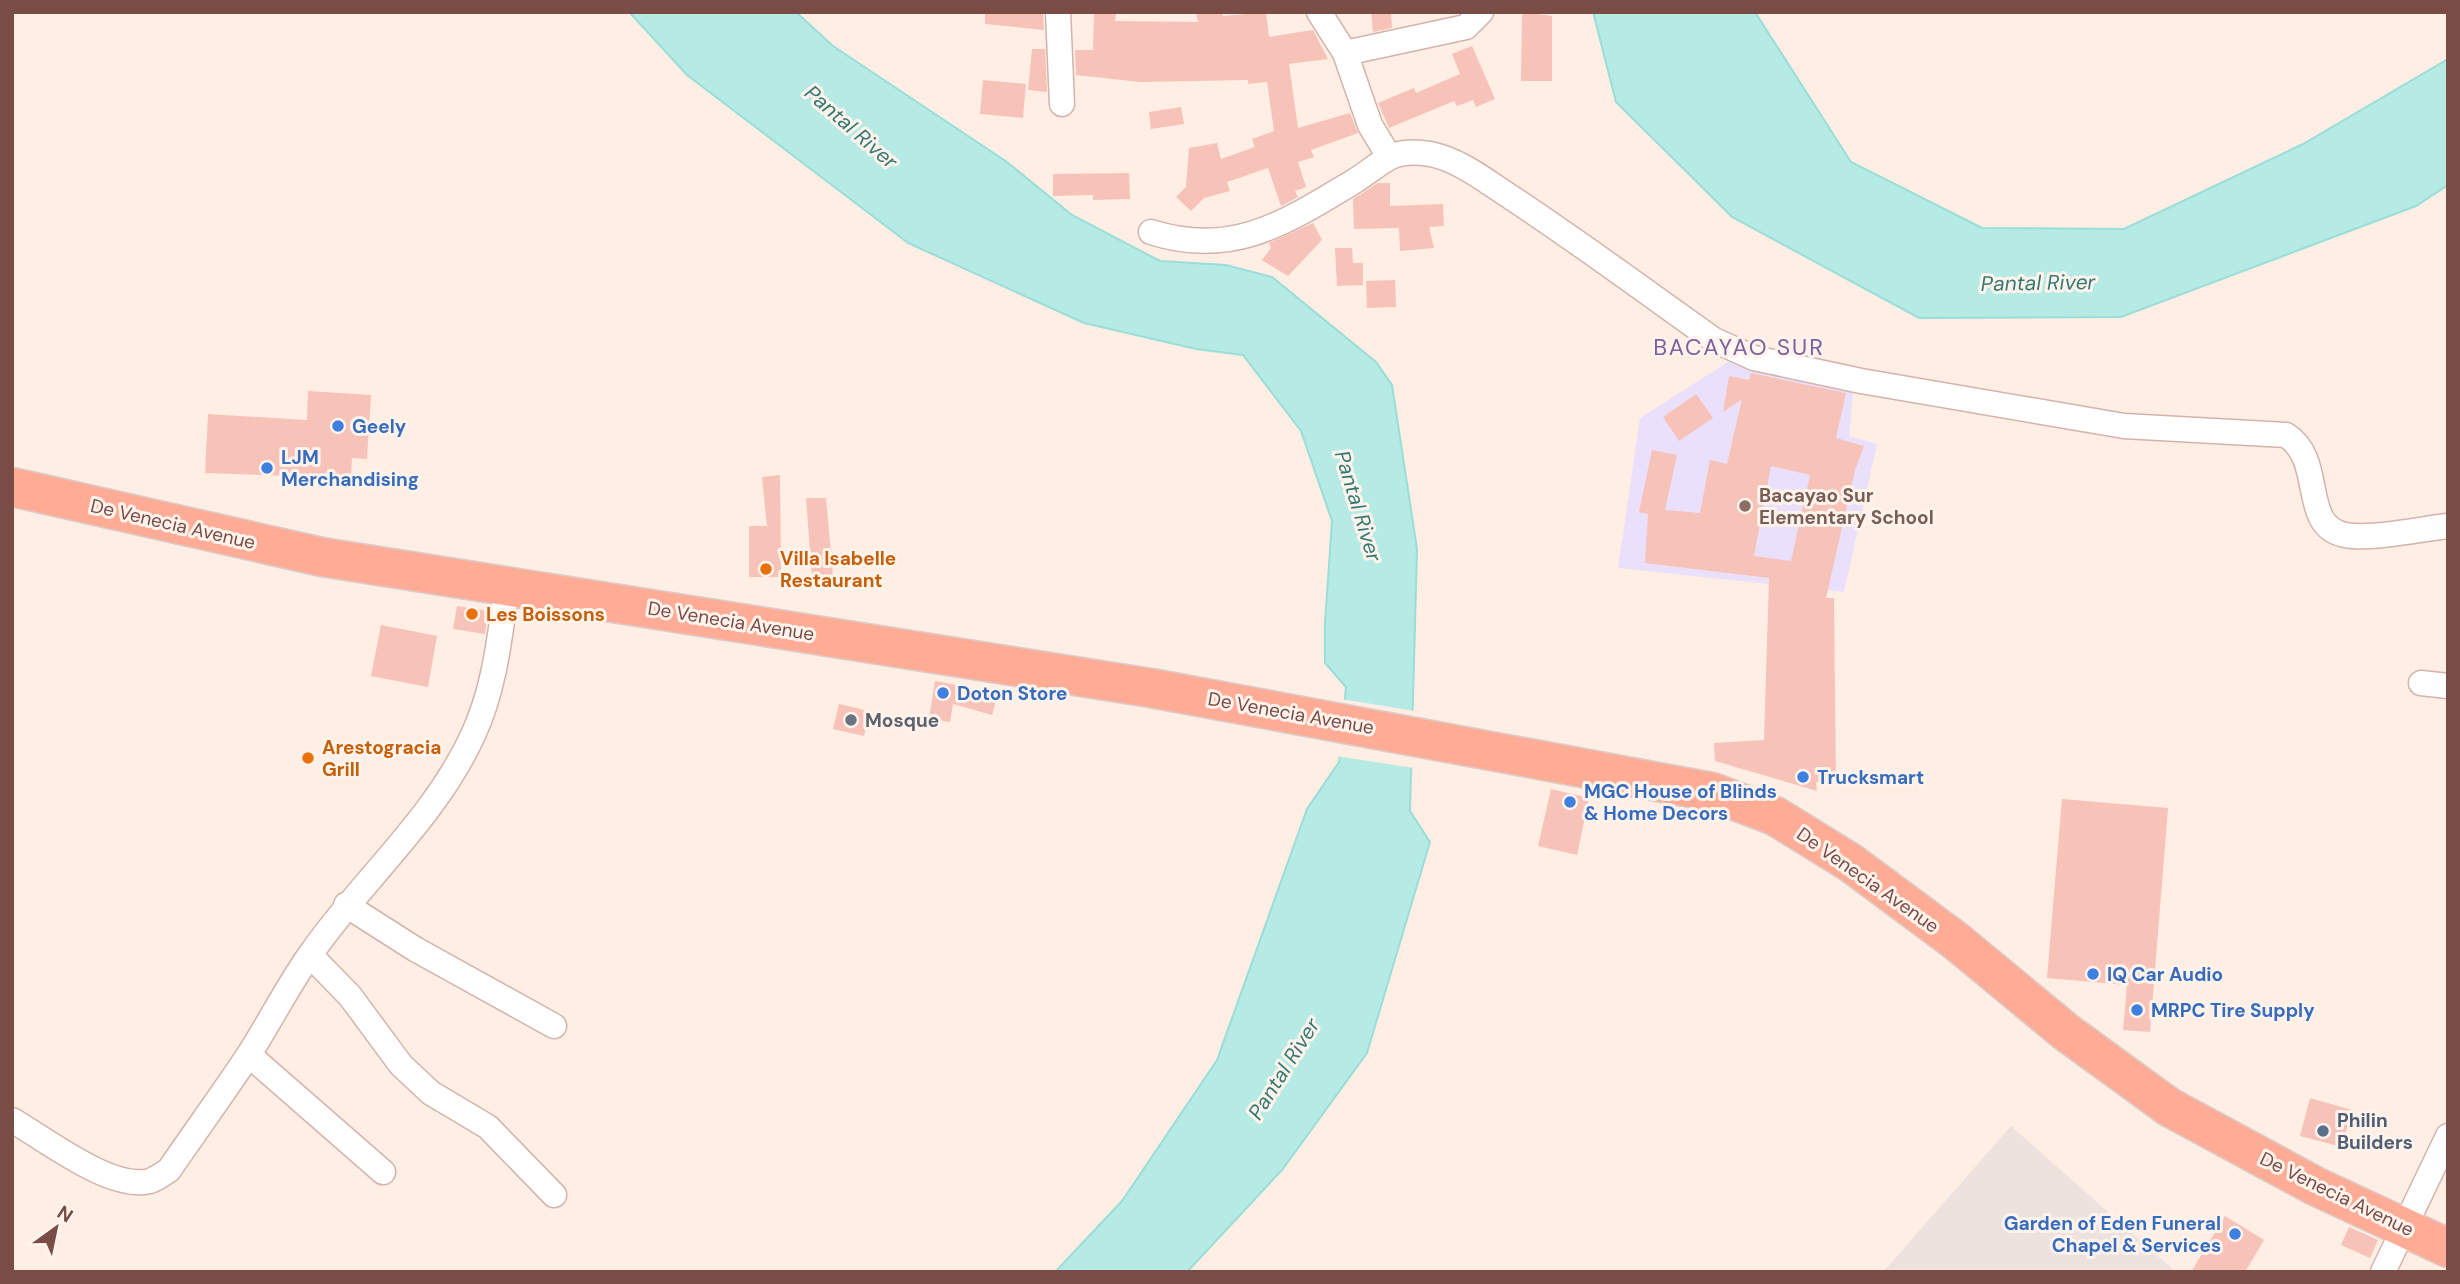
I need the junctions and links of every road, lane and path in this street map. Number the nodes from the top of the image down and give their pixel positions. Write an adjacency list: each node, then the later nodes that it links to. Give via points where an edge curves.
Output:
1 (1058, 12): 5 (street)
2 (1319, 12): 4 (street)
3 (1480, 12): 4 (street, via 1466,27)
4 (1345, 53): 6 (street, via 1370,125)
5 (1062, 104)
6 (1388, 155): 7 (street, via 1356,180 1244,238 1210,243 1179,241); 9 (street, via 1430,154 1475,174 1714,340 1754,358 2124,426 2286,435 2305,452 2319,516 2330,530 2348,536)
7 (1151, 232)
8 (12, 487): 10 (highway, De Venecia Avenue, via 309,554)
9 (2448, 526)
10 (507, 585): 13 (street, via 498,655 474,734 443,790); 21 (highway, De Venecia Avenue, via 1151,688 1712,792 1775,816 1851,863 2169,1107 2315,1186)
11 (2421, 683): 12 (street)
12 (2448, 686)
13 (346, 905): 14 (street); 15 (street)
14 (310, 955): 16 (street); 20 (street, via 350,996 401,1065 431,1093 488,1127)
15 (554, 1026)
16 (249, 1055): 17 (street, via 169,1170 150,1181 106,1176); 19 (street)
17 (12, 1120)
18 (2448, 1136): 21 (street)
19 (383, 1172)
20 (554, 1195)
21 (2405, 1228): 22 (highway, De Venecia Avenue); 23 (street)
22 (2448, 1248)
23 (2383, 1272)

